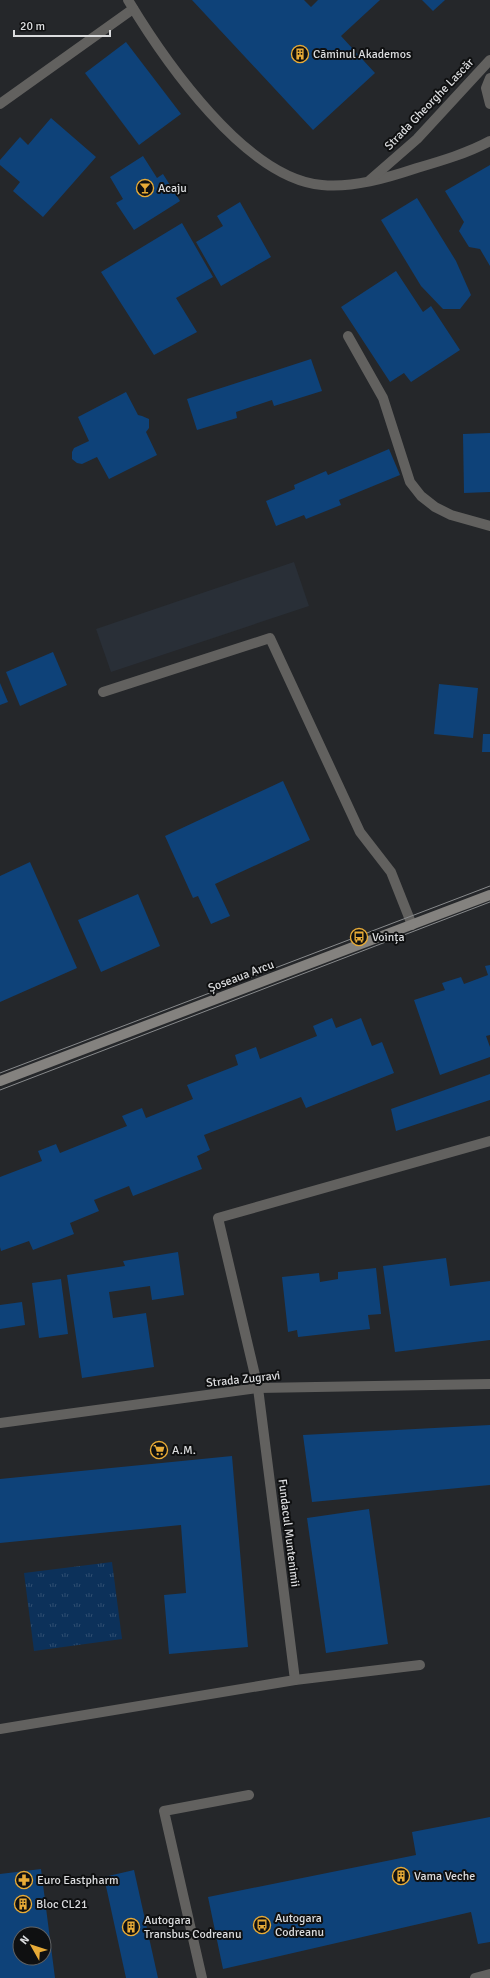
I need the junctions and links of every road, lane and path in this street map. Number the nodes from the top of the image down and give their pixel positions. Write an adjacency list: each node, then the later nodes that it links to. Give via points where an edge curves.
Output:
1 (131, 4): 4 (street); 7 (street, via 160,49 201,103 239,142 270,165 294,178 321,186)
2 (490, 60): 7 (street, Strada Gheorghe Lascăr, via 417,138)
3 (490, 78): 5 (street, via 486,88)
4 (0, 104)
5 (490, 104)
6 (490, 141): 7 (street, via 445,159)
7 (369, 181)
8 (348, 336): 9 (street, via 383,398 410,482 421,496 435,507 451,515)
9 (490, 526)
10 (103, 692): 12 (street, via 270,638 360,832 391,872)
11 (490, 895): 12 (main road, Șoseaua Arcu)
12 (412, 925): 13 (main road, Șoseaua Arcu)
13 (0, 1081)
14 (490, 1141): 16 (street, Fundacul Muntenimii, via 218,1218)
15 (490, 1384): 16 (street, Strada Zugravi)
16 (258, 1388): 17 (street, Strada Zugravi); 19 (street, Fundacul Muntenimii)
17 (0, 1423)
18 (420, 1665): 19 (street)
19 (294, 1680): 20 (street)
20 (0, 1729)
21 (249, 1795): 23 (street, via 164,1811)
22 (490, 1974): 24 (street)
23 (202, 1978)
24 (476, 1978)

